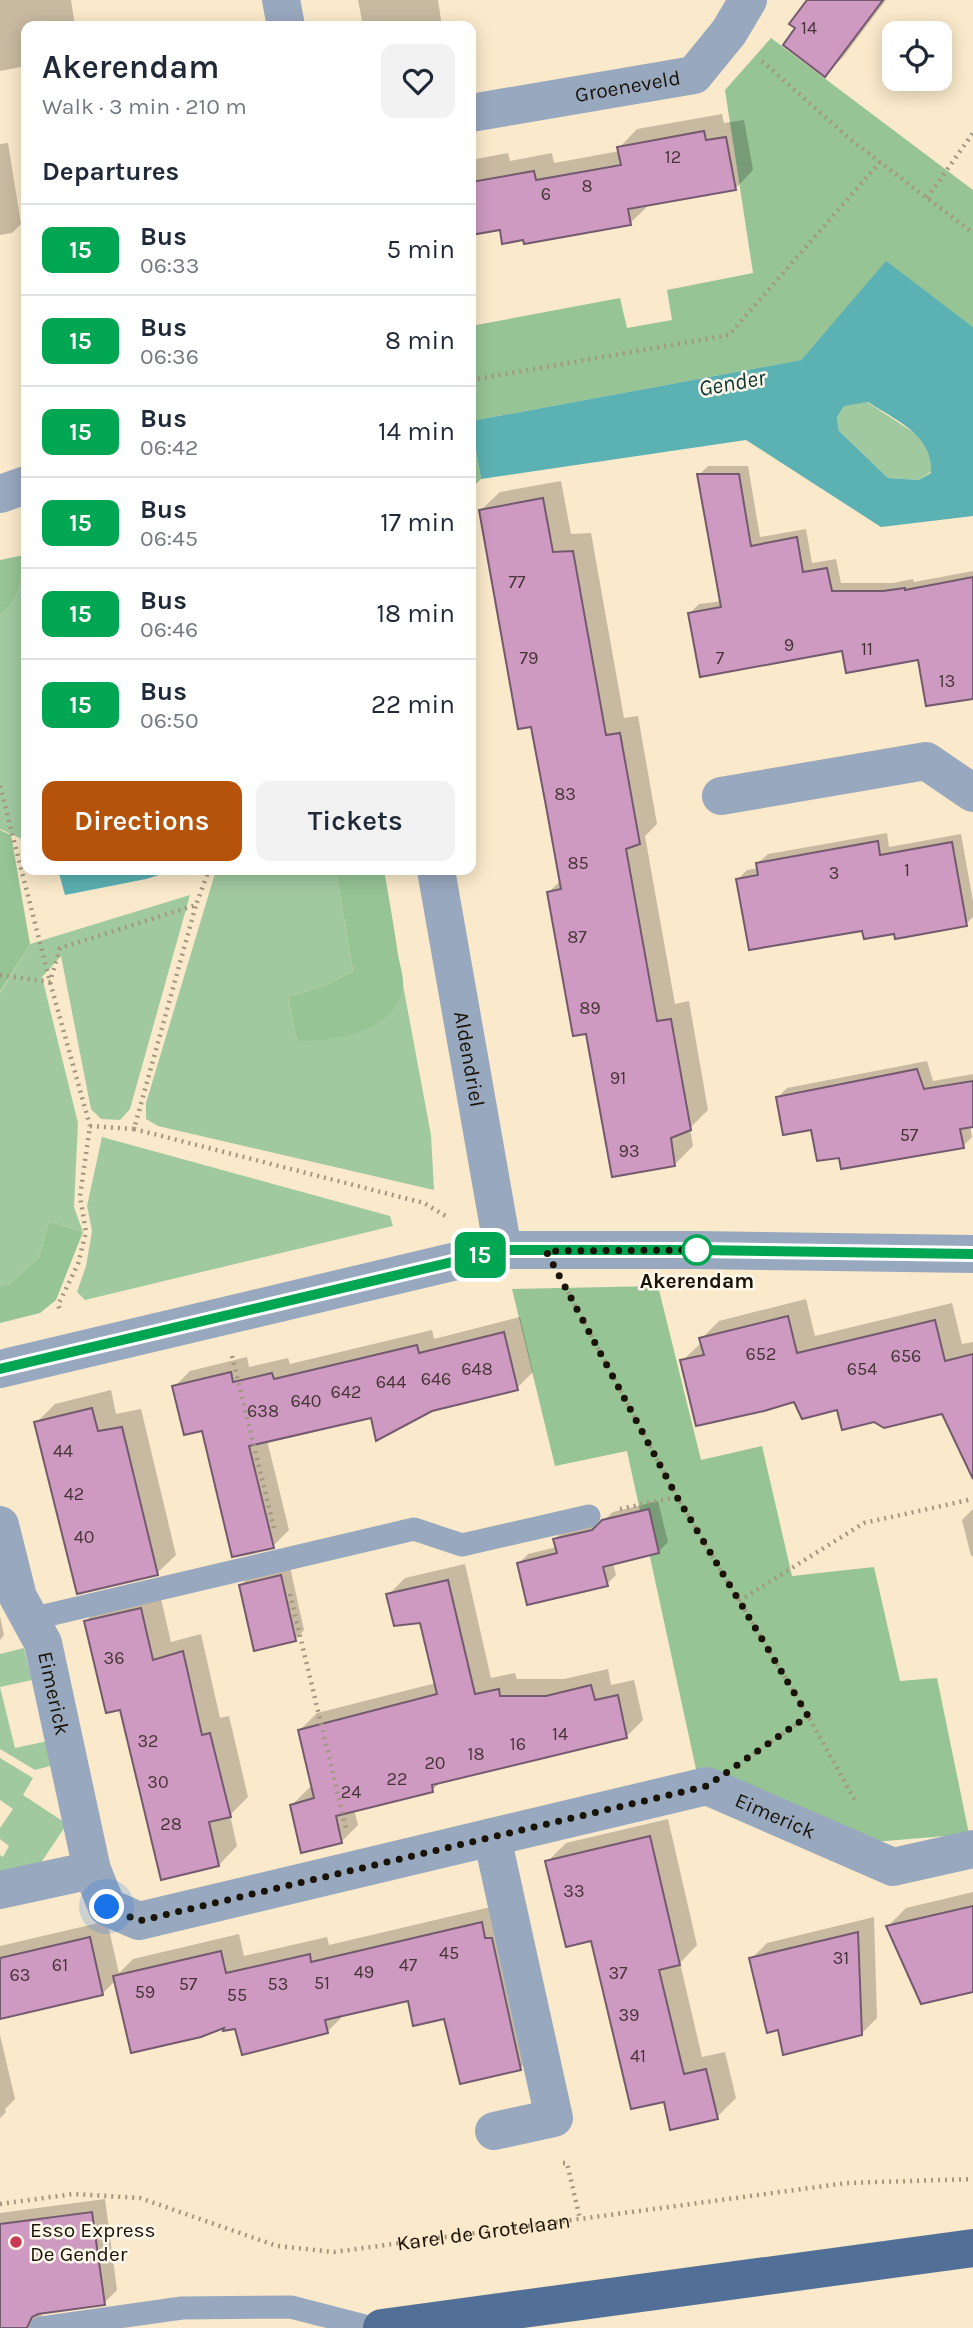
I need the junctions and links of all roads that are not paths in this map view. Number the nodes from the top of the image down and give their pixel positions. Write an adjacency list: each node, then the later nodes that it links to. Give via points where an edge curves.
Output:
1 (281, 0): 3 (street)
2 (738, 16): 4 (street, Groeneveld, via 694,75)
3 (285, 21)
4 (476, 112)
5 (21, 487): 6 (street)
6 (0, 494)
7 (973, 793): 8 (street, via 926,761)
8 (721, 796)
9 (437, 875): 10 (street, Aldendriel)
10 (503, 1250): 11 (street); 12 (street)
11 (973, 1254)
12 (0, 1369)
13 (589, 1516): 15 (lane, via 463,1545 414,1530)
14 (0, 1525): 15 (street, Eimerick, via 18,1597)
15 (31, 1619): 18 (street, Eimerick, via 43,1643)
16 (492, 1837): 17 (street, Eimerick, via 707,1786 893,1867); 18 (street, Eimerick, via 139,1921 107,1907); 20 (street, via 554,2118)
17 (973, 1849)
18 (92, 1870): 19 (street)
19 (0, 1890)
20 (512, 2127)
21 (973, 2248): 24 (main road)
22 (41, 2328): 23 (lane, via 182,2308 291,2307)
23 (372, 2328)
24 (382, 2328)

